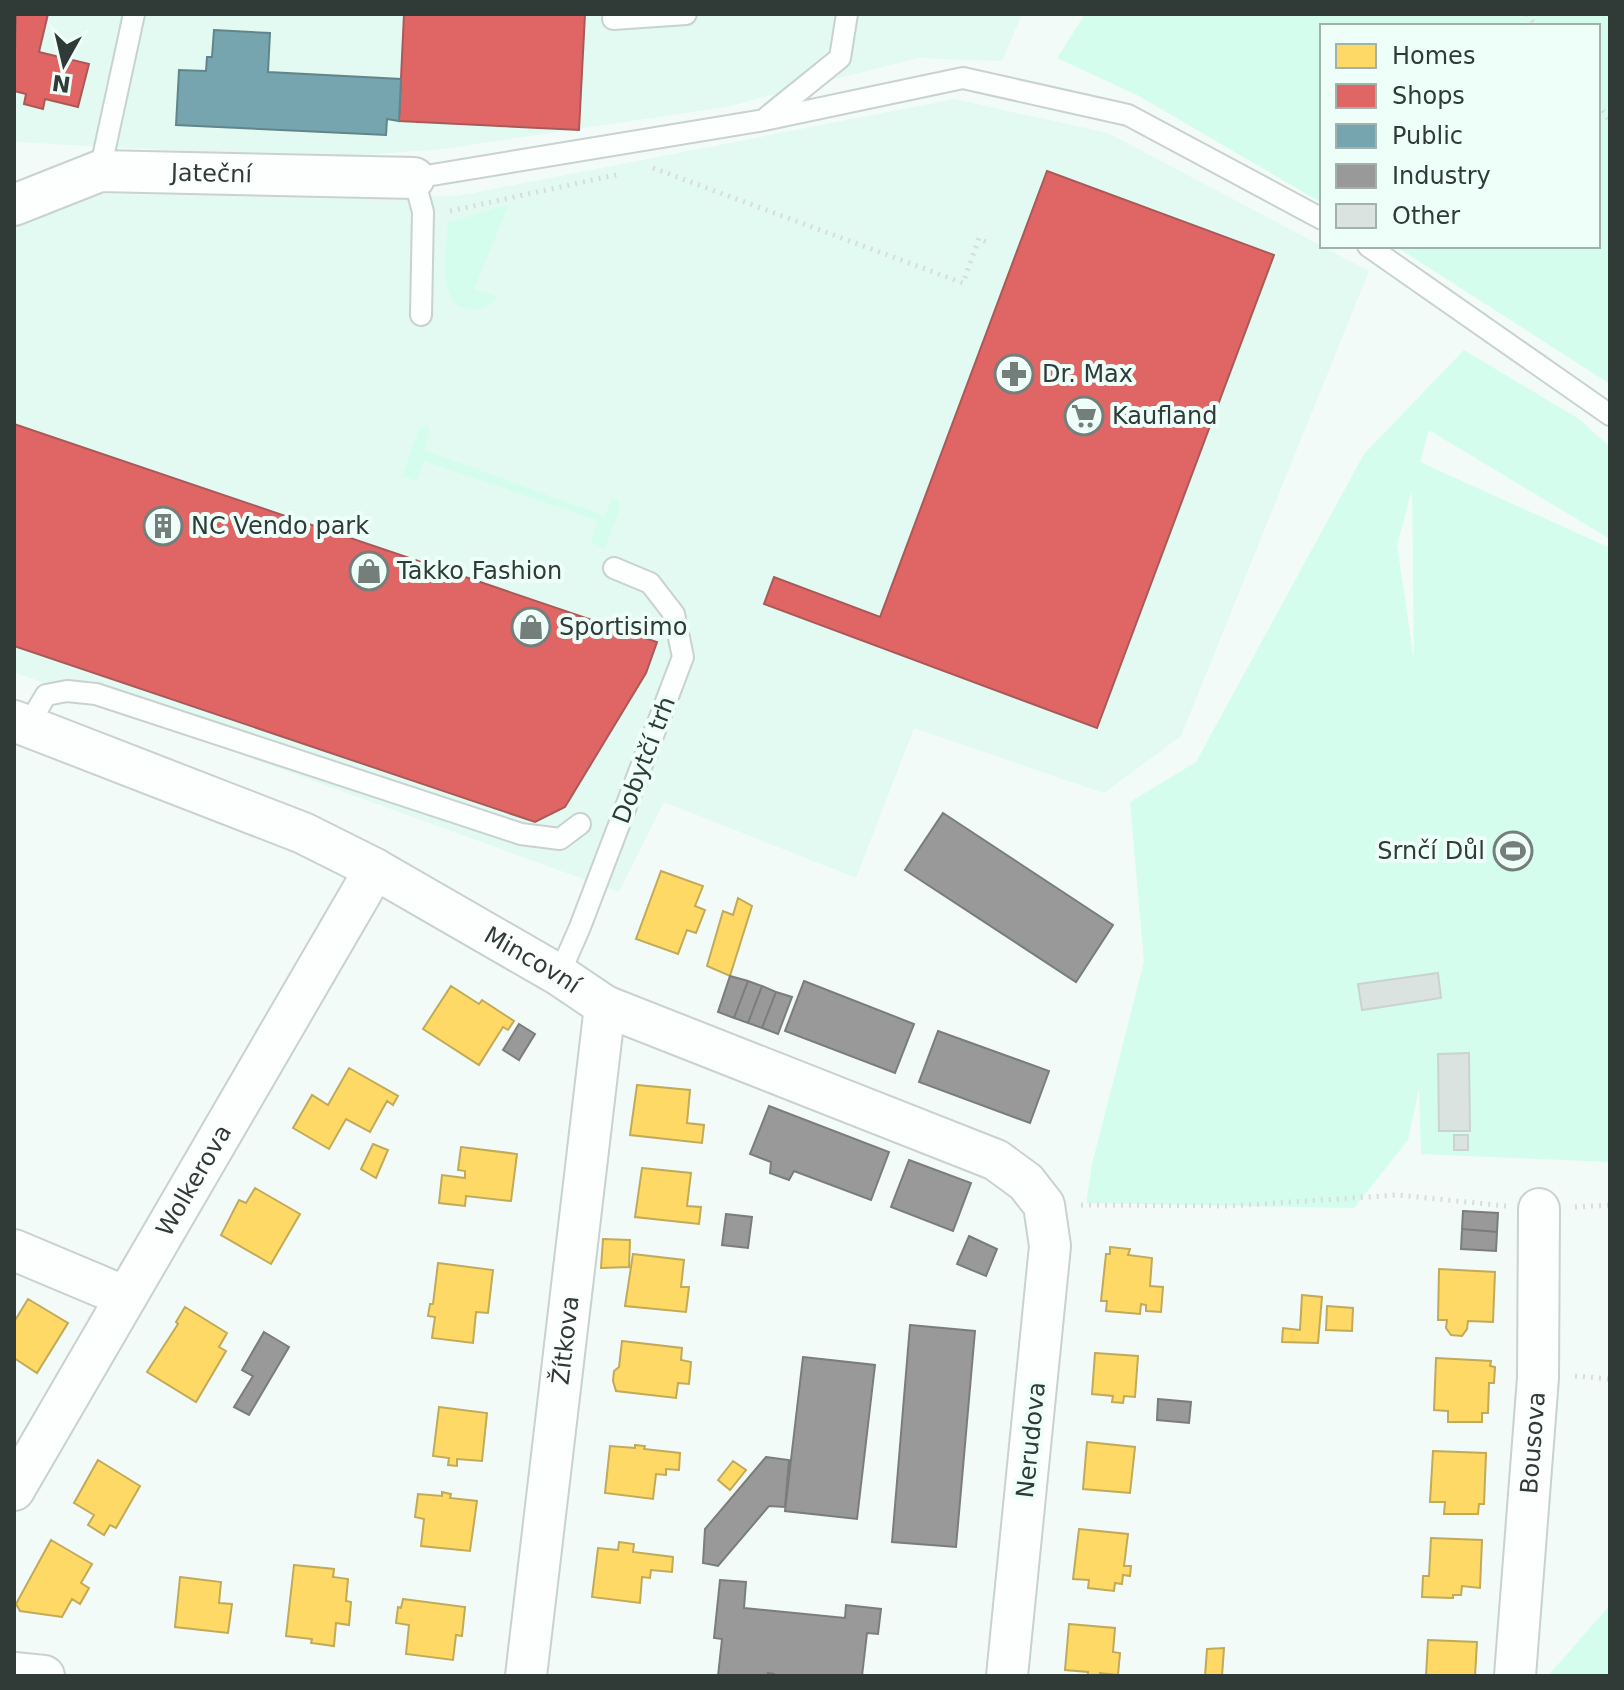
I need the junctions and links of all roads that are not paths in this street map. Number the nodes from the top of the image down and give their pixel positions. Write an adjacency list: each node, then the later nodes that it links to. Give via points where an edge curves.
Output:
1 (134, 14): 6 (lane)
2 (686, 14): 4 (lane)
3 (847, 14): 5 (lane, via 840,58)
4 (613, 19)
5 (764, 120): 7 (lane); 9 (lane, via 963,78 1128,115)
6 (100, 171): 7 (street, Jateční); 8 (street, Jateční)
7 (418, 195): 11 (lane)
8 (14, 205)
9 (1320, 218)
10 (1371, 248): 12 (lane)
11 (421, 315)
12 (1610, 415)
13 (614, 568): 17 (lane, Dobytčí trh, via 650,583 674,614 683,657)
14 (21, 723): 15 (lane, via 46,695 96,694 521,834 560,839); 16 (street, Mincovní, via 303,833)
15 (580, 824)
16 (375, 869): 17 (street, Mincovní); 22 (street, Wolkerova)
17 (559, 975): 18 (street, Mincovní)
18 (605, 1006): 19 (street, Mincovní, via 996,1160 1026,1182); 26 (street, Žítkova)
19 (1044, 1205): 27 (street, Nerudova, via 1050,1246)
20 (1539, 1209): 28 (street, Bousova, via 1538,1378)
21 (14, 1250): 22 (street)
22 (126, 1297): 23 (street, Wolkerova)
23 (14, 1490)
24 (14, 1673): 25 (street)
25 (44, 1676)
26 (526, 1676)
27 (1007, 1676)
28 (1515, 1676)

